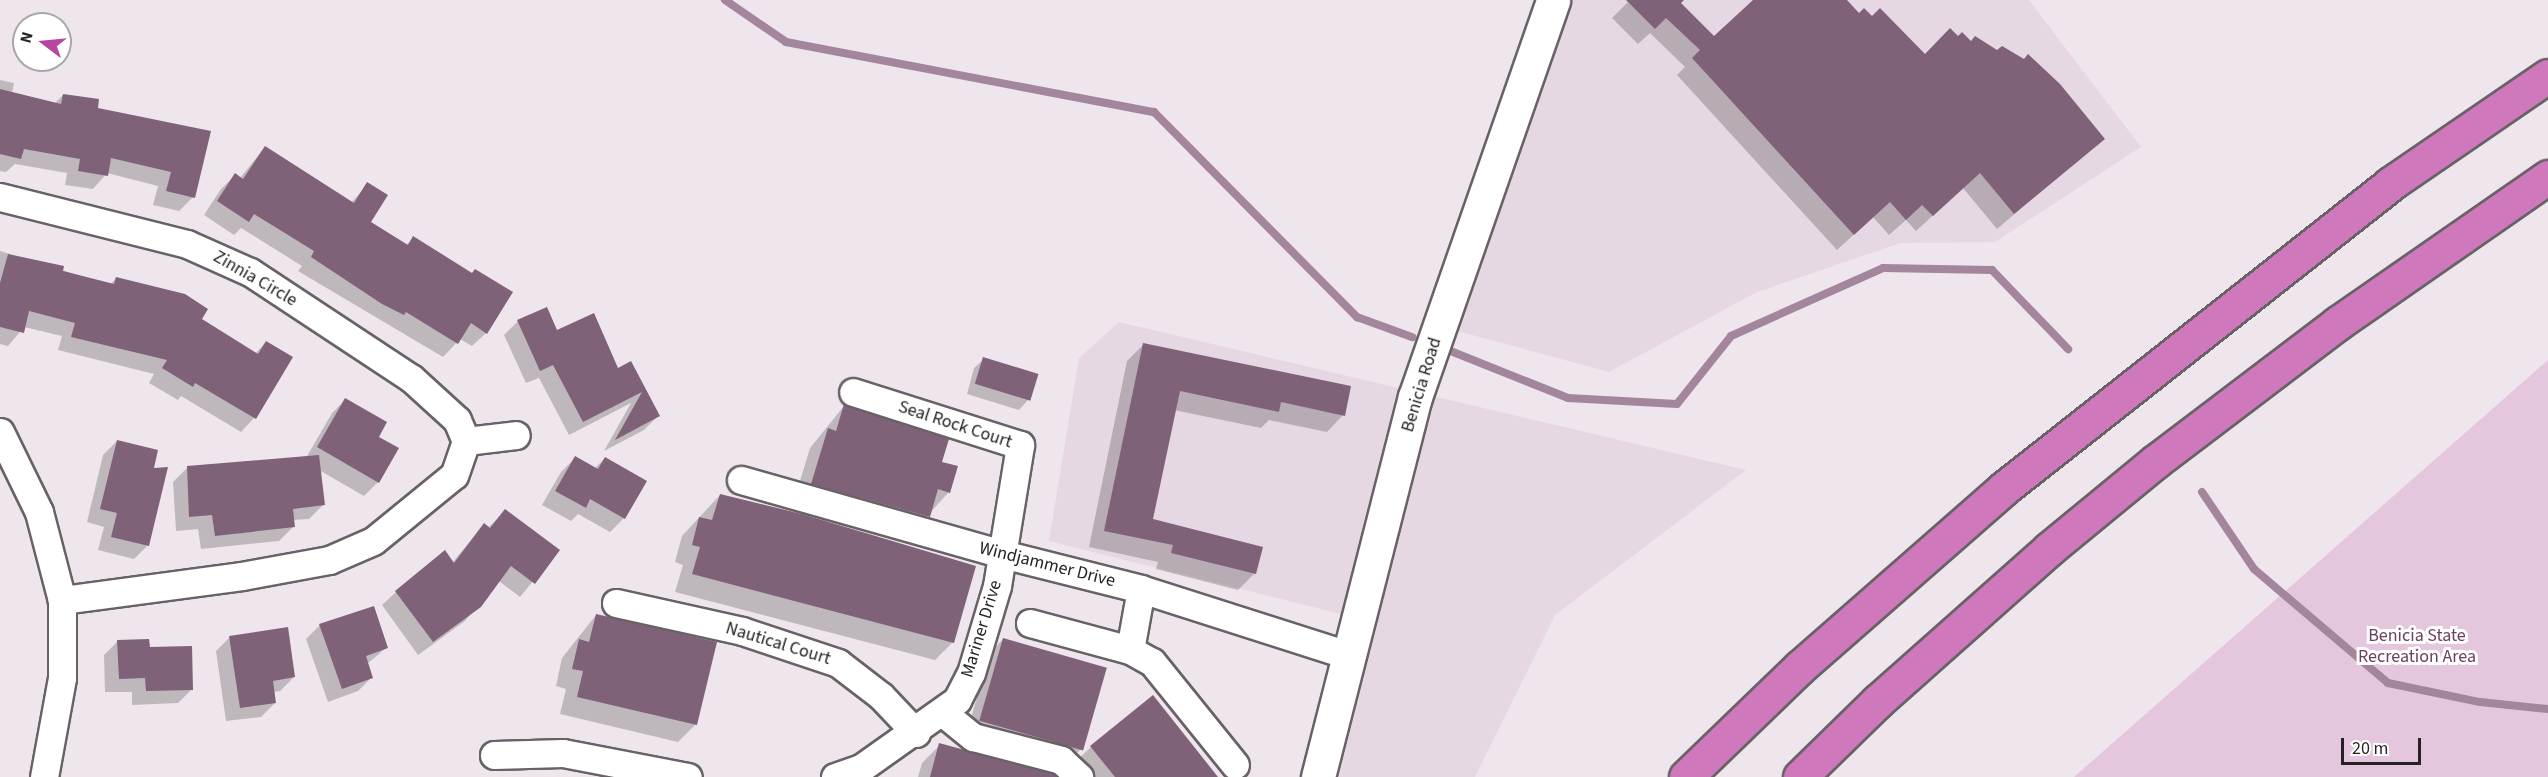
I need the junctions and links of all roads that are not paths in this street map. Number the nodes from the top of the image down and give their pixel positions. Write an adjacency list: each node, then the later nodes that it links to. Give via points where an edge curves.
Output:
1 (1553, 0): 16 (main road, Benicia Road, via 1415,397)
2 (2548, 76): 26 (highway, via 2381,191 2002,489 1800,667)
3 (2548, 177): 27 (highway, via 2338,323 2155,462 2049,549 1878,701)
4 (0, 198): 8 (street, Zinnia Circle, via 187,244 250,272 411,378 457,420)
5 (854, 392): 10 (street, Seal Rock Court, via 1020,445)
6 (0, 432): 12 (street, via 39,512)
7 (516, 435): 8 (street)
8 (466, 441): 12 (street, via 454,475 373,541 329,560)
9 (741, 480): 10 (street, Windjammer Drive)
10 (1002, 554): 11 (street, Windjammer Drive); 17 (street, Mariner Drive, via 997,586 971,673 957,700)
11 (1141, 589): 15 (street); 16 (street, Windjammer Drive)
12 (62, 600): 21 (street, via 62,678)
13 (616, 603): 18 (street, Nautical Court, via 742,631 838,663 881,696)
14 (1030, 622): 15 (street)
15 (1130, 650): 20 (street, via 1152,662)
16 (1351, 656): 25 (main road, Benicia Road)
17 (942, 712): 18 (street, Mariner Drive); 24 (street, via 973,737 1061,760)
18 (916, 733): 23 (street, Mariner Drive, via 861,768)
19 (494, 755): 22 (street, via 563,753)
20 (1234, 765)
21 (44, 777)
22 (688, 777)
23 (834, 777)
24 (1079, 777)
25 (1318, 777)
26 (1686, 777)
27 (1800, 777)

